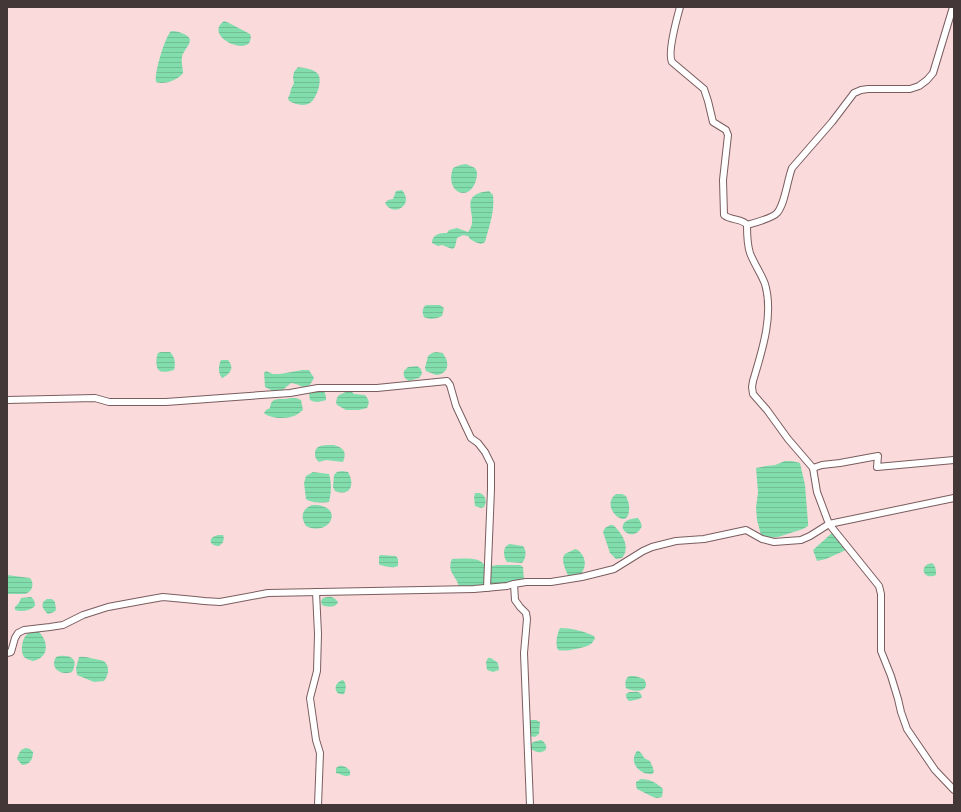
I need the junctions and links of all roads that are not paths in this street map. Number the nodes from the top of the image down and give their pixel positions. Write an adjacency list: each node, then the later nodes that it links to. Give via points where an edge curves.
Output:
1 (680, 7): 3 (street, via 670,58 704,89 713,122 726,130 728,135 723,180 724,215 743,221)
2 (953, 7): 3 (street, via 933,72 927,80 910,89 868,89 854,93 792,168 776,214)
3 (747, 225): 6 (street, via 747,242 762,275 768,304 766,336 753,381 753,394)
4 (7, 400): 10 (street, via 95,398 109,402 166,402 290,393 318,388 377,388 447,381 471,438 485,452 491,464)
5 (954, 460): 6 (street, via 877,467 878,456)
6 (814, 468): 8 (street, via 817,492)
7 (954, 498): 8 (street)
8 (829, 524): 9 (street, via 801,540 784,542 762,539 746,530 704,539 676,541 652,547 614,569 551,582); 13 (street, via 879,586 882,594 882,651 907,730 935,770)
9 (514, 584): 10 (street); 15 (street, via 515,600 526,612 527,619 524,653)
10 (487, 588): 11 (street)
11 (316, 592): 12 (street, via 268,593 220,602 163,598 116,605 63,625 24,630 18,633 11,652); 14 (street, via 317,671 310,698 320,753)
12 (7, 653)
13 (954, 790)
14 (318, 805)
15 (530, 805)

